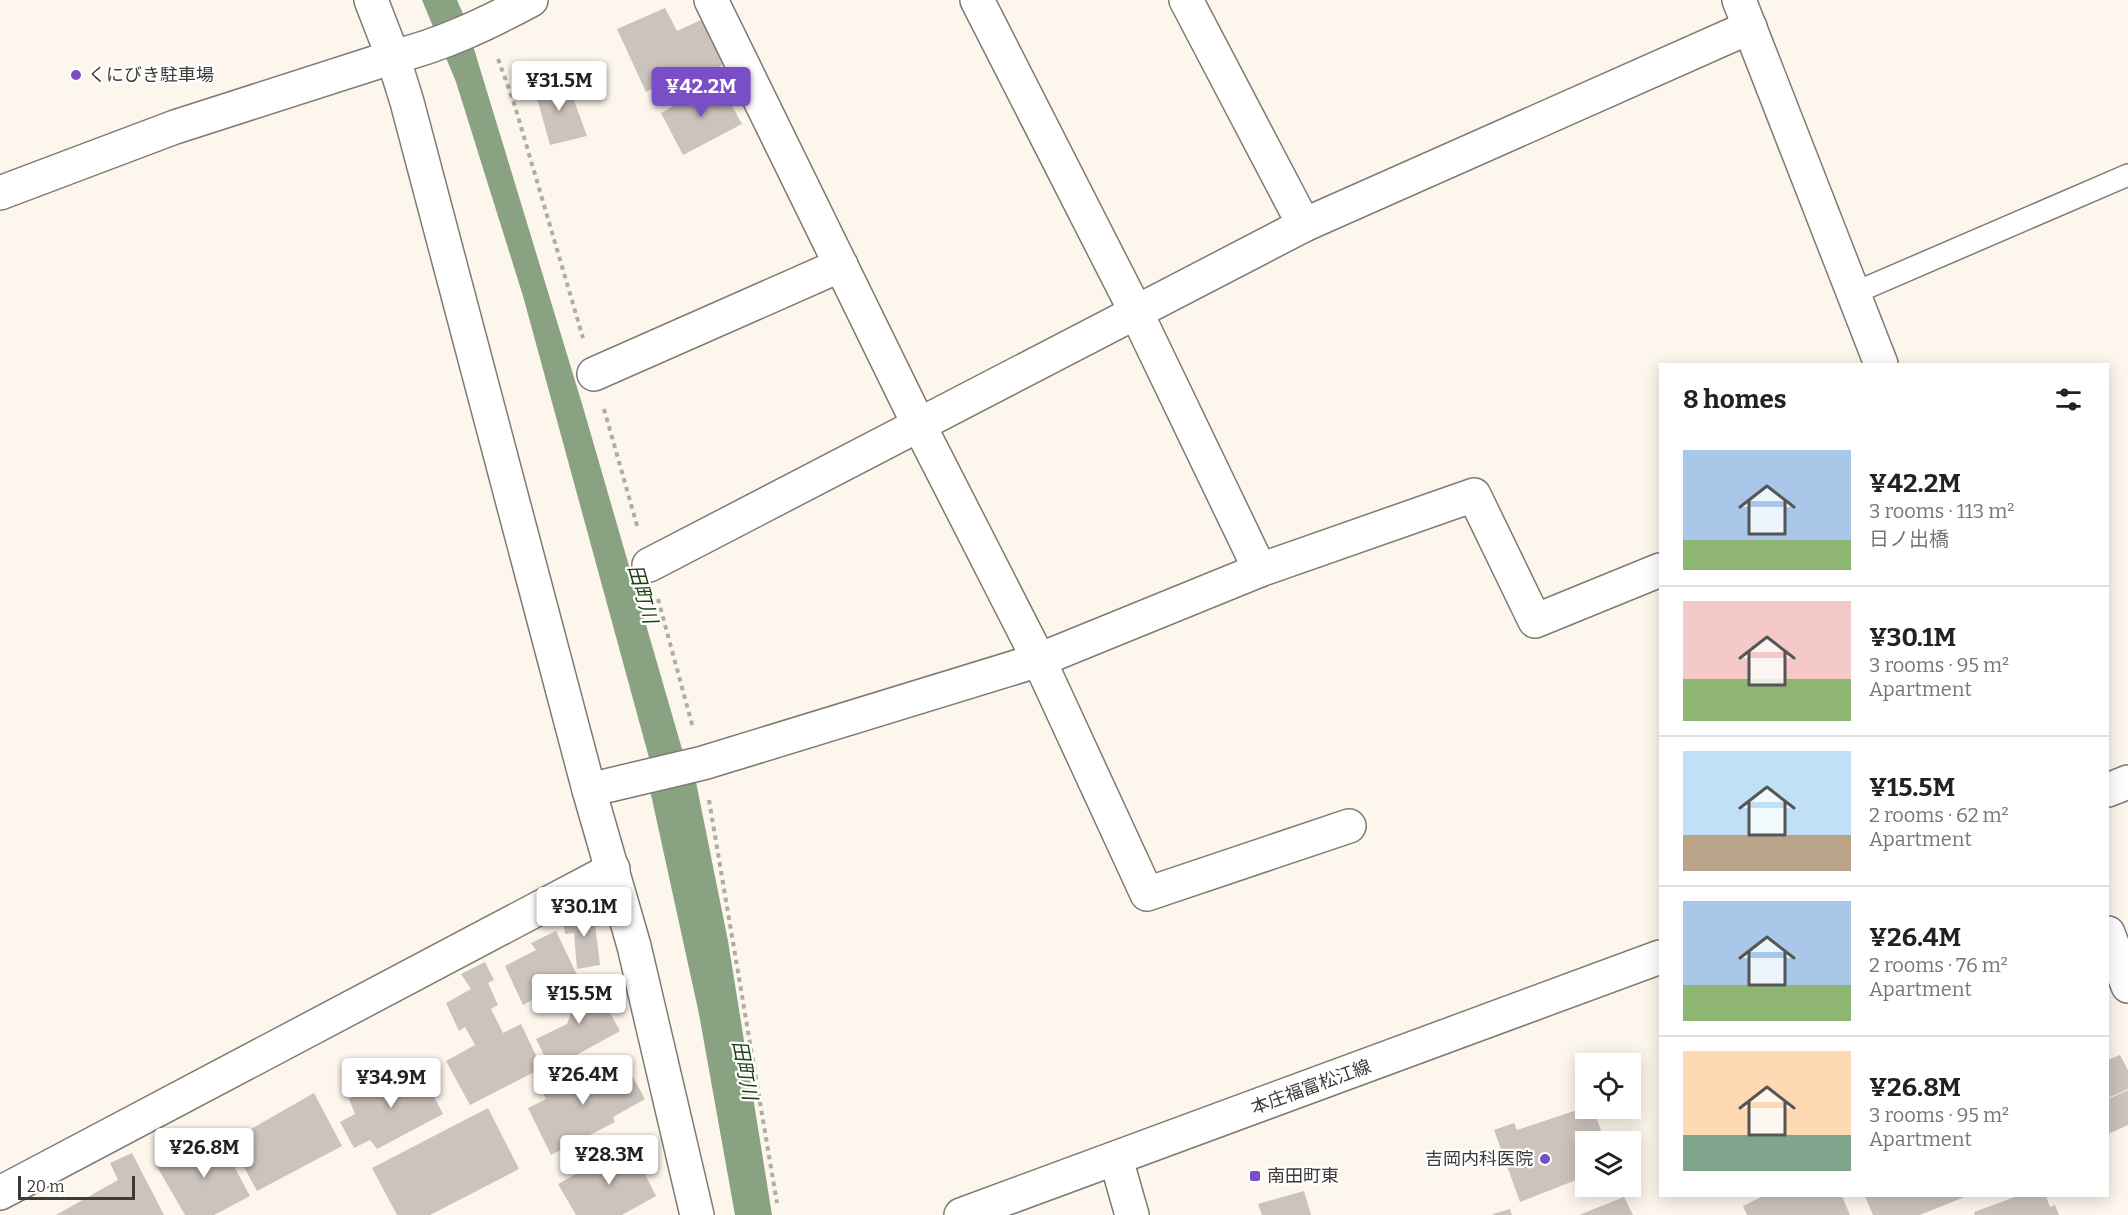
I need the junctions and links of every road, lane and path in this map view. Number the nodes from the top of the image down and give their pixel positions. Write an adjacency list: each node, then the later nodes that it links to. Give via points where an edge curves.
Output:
1 (371, 0): 8 (street)
2 (531, 0): 7 (street)
3 (711, 0): 12 (street)
4 (977, 0): 14 (street)
5 (1186, 0): 11 (street)
6 (1745, 14): 11 (street); 13 (street)
7 (481, 26): 8 (street, via 429,48); 16 (path, via 514,103)
8 (393, 57): 10 (street, via 175,127); 24 (street)
9 (2128, 175): 13 (lane)
10 (0, 193)
11 (1304, 225): 14 (street)
12 (841, 265): 16 (street); 17 (street)
13 (1852, 294): 15 (street)
14 (1136, 312): 17 (street); 19 (street)
15 (1881, 363)
16 (594, 374): 18 (path)
17 (918, 423): 18 (street); 21 (street)
18 (649, 565): 22 (path)
19 (1260, 570): 20 (street, via 1474,495 1535,621); 21 (street)
20 (1659, 570)
21 (1039, 660): 22 (street); 26 (street, via 1147,894)
22 (699, 764): 24 (street); 33 (path)
23 (2128, 782): 25 (street)
24 (589, 790): 27 (street)
25 (2109, 790)
26 (1349, 826)
27 (613, 869): 32 (street); 34 (street)
28 (2109, 936): 30 (street)
29 (1659, 957): 31 (street, 本庄福富松江線)
30 (2128, 986)
31 (1116, 1159): 35 (street, 本庄福富松江線); 36 (street)
32 (0, 1192)
33 (777, 1203)
34 (697, 1215)
35 (961, 1215)
36 (1132, 1215)

